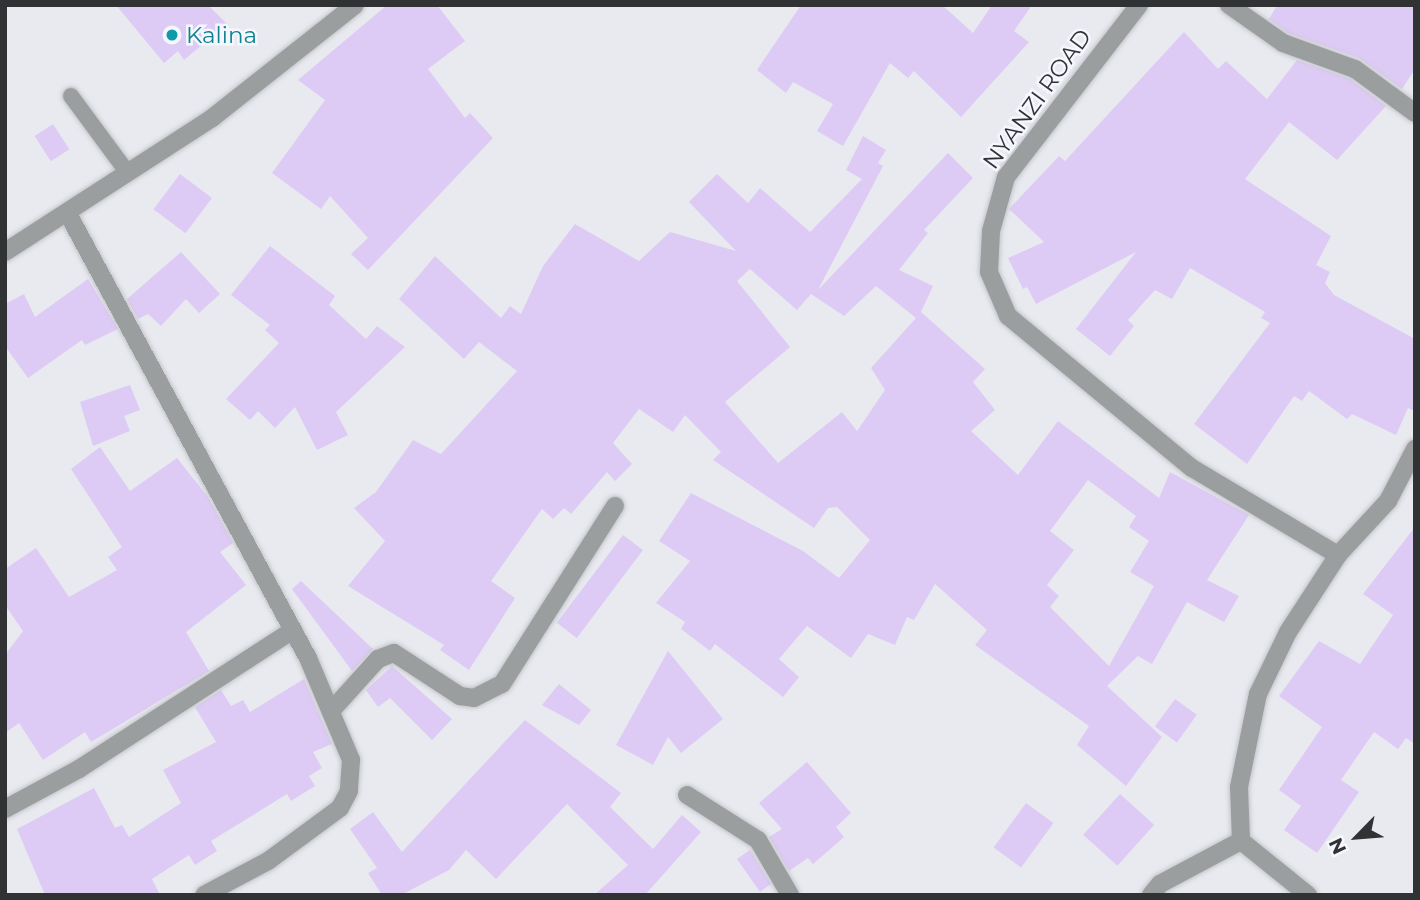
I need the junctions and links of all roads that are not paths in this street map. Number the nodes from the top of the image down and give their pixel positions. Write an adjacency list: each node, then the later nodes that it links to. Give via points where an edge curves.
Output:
1 (355, 5): 6 (street, via 212,118)
2 (1139, 5): 11 (street, NYANZI ROAD, via 1006,177 991,230 989,272 1008,316 1192,468)
3 (1229, 5): 5 (street, via 1283,43 1355,69)
4 (71, 96): 6 (lane)
5 (1415, 113)
6 (127, 172): 7 (street)
7 (67, 212): 8 (street); 12 (street)
8 (5, 252)
9 (1415, 449): 11 (street, via 1388,501)
10 (615, 506): 13 (street, via 502,684 474,698 460,696 394,653 378,659)
11 (1338, 555): 16 (street, via 1288,632 1258,694 1239,787)
12 (293, 630): 13 (street); 15 (street, via 91,762)
13 (332, 710): 17 (street, via 351,760 349,791 340,808 268,861)
14 (687, 795): 18 (street, via 758,840)
15 (5, 809)
16 (1241, 841): 19 (street); 20 (street)
17 (204, 895)
18 (790, 895)
19 (1151, 895)
20 (1308, 895)

